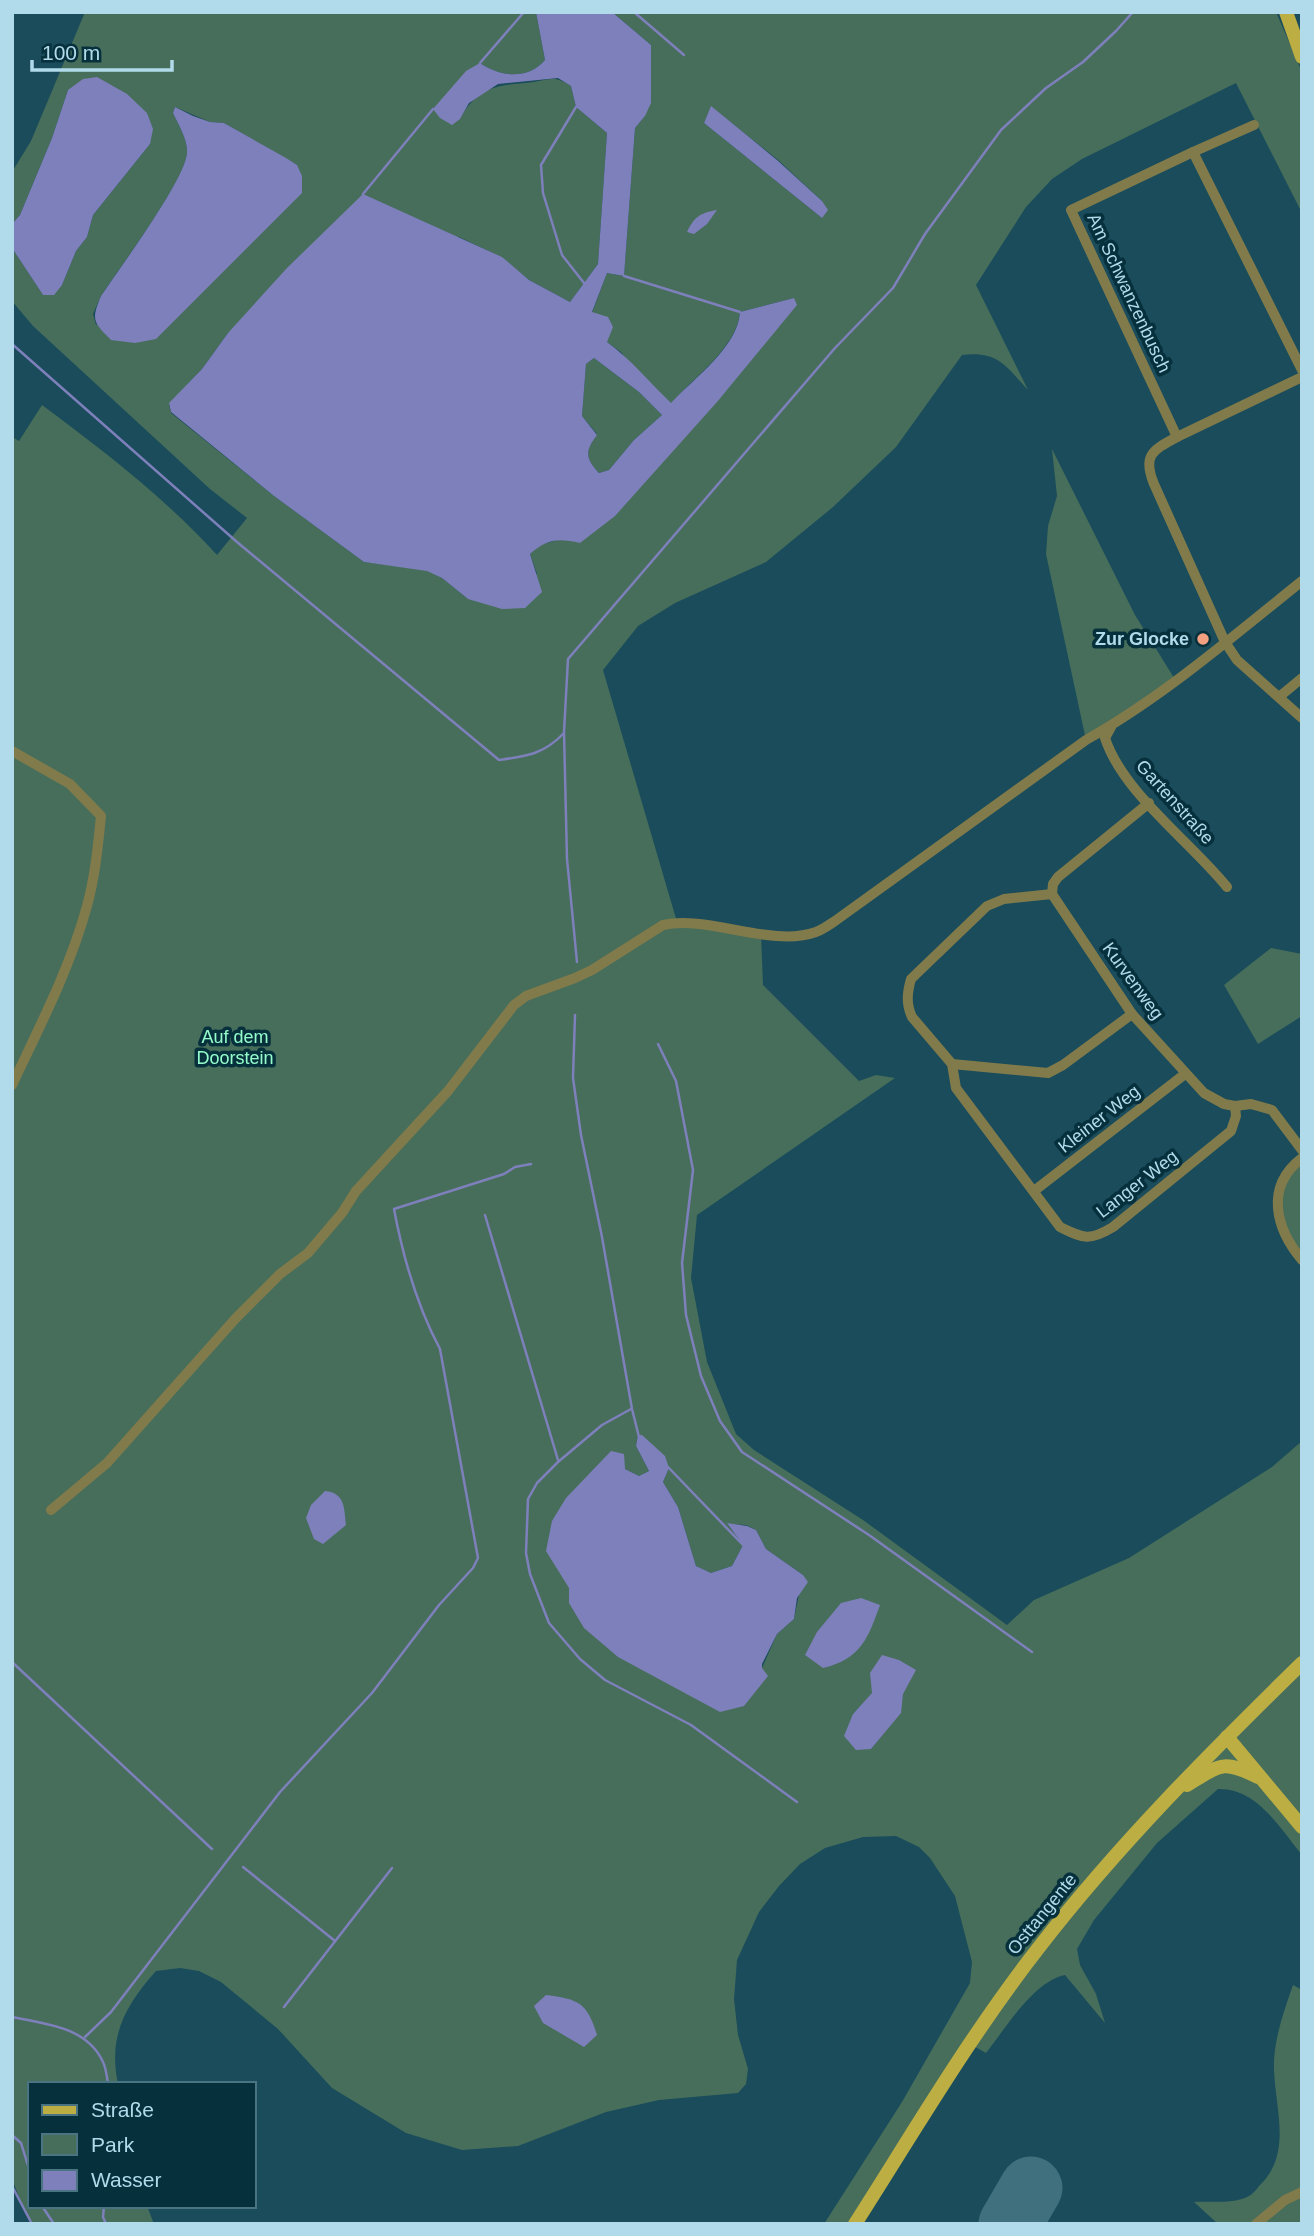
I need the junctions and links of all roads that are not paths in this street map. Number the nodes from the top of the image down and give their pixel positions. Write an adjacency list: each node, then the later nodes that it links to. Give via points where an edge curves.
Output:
1 (1286, 12): 2 (main road)
2 (1302, 57)
3 (1254, 125): 4 (street, Am Schwanzenbusch)
4 (1193, 152): 5 (street); 7 (street, Am Schwanzenbusch, via 1070,211)
5 (1302, 370)
6 (1302, 377): 7 (street)
7 (1177, 437): 9 (street, via 1154,449 1149,458 1150,474)
8 (1302, 581): 9 (street)
9 (1225, 642): 11 (street, via 1237,660); 13 (street)
10 (1302, 678): 11 (street)
11 (1279, 698): 12 (street)
12 (1302, 718)
13 (1112, 725): 15 (street, Gartenstraße, via 1105,738 1111,757); 27 (street, via 815,933 761,934 677,922 663,925 575,978 526,996 514,1005 448,1091 356,1191 308,1253 236,1318 107,1464)
14 (12, 751): 21 (street, via 69,784 101,816 83,918 67,965)
15 (1149, 803): 16 (street, Gartenstraße); 17 (street, via 1058,877)
16 (1227, 887)
17 (1052, 894): 18 (street, Kurvenweg); 19 (street, Langer Weg, via 1004,899 988,906 911,979 907,993 912,1017)
18 (1132, 1014): 19 (street, via 1048,1073); 20 (street, Kurvenweg)
19 (952, 1064): 25 (street, Langer Weg, via 956,1088)
20 (1185, 1074): 22 (street, Kurvenweg, via 1204,1093); 25 (street, Kleiner Weg)
21 (12, 1085)
22 (1235, 1106): 23 (street, Kurvenweg, via 1251,1104 1272,1110); 25 (street, Langer Weg, via 1231,1131 1098,1236 1086,1238 1060,1227)
23 (1302, 1150)
24 (1302, 1157): 26 (street, via 1284,1179 1276,1201 1289,1245)
25 (1034, 1191)
26 (1302, 1260)
27 (51, 1510)
28 (1302, 1662): 29 (main road, Osttangente)
29 (1227, 1737): 30 (main road); 31 (main road, Osttangente)
30 (1262, 1779): 31 (main road, via 1236,1766 1217,1767); 32 (main road)
31 (1172, 1794): 34 (main road, Osttangente, via 1079,1896 1006,1990)
32 (1302, 1827)
33 (1302, 2192): 35 (street)
34 (855, 2224)
35 (1256, 2224)

